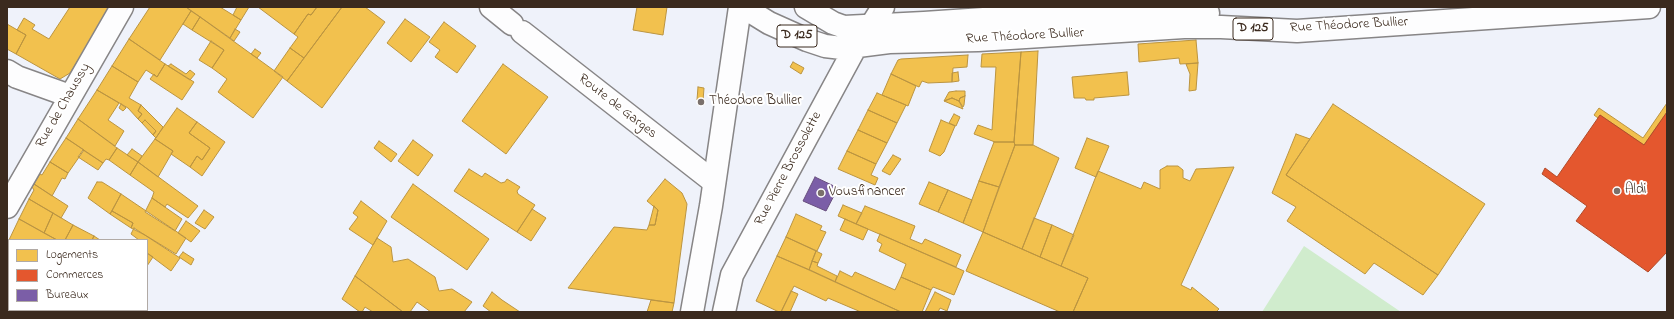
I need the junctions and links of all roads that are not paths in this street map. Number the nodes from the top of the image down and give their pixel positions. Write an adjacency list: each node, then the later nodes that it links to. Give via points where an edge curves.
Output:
1 (122, 7): 10 (main road, Rue de Chaussy)
2 (491, 7): 11 (main road, Route de Garges)
3 (742, 7): 8 (main road, D 125, via 769,23 825,46 842,48); 11 (main road)
4 (806, 7): 8 (main road, D 125, via 833,23)
5 (883, 7): 8 (main road, Rue Pierre Brossolette)
6 (1452, 7): 8 (main road, Rue Théodore Bullier / D 125, via 1288,16 1118,10)
7 (1649, 7): 8 (main road, Rue Théodore Bullier / D 125, via 1297,30 1184,27 978,40 889,42)
8 (861, 33): 14 (main road, Rue Pierre Brossolette, via 732,275)
9 (7, 72): 10 (main road)
10 (70, 96): 12 (main road, Rue de Chaussy)
11 (714, 182): 13 (main road)
12 (7, 207)
13 (692, 312)
14 (724, 312)

